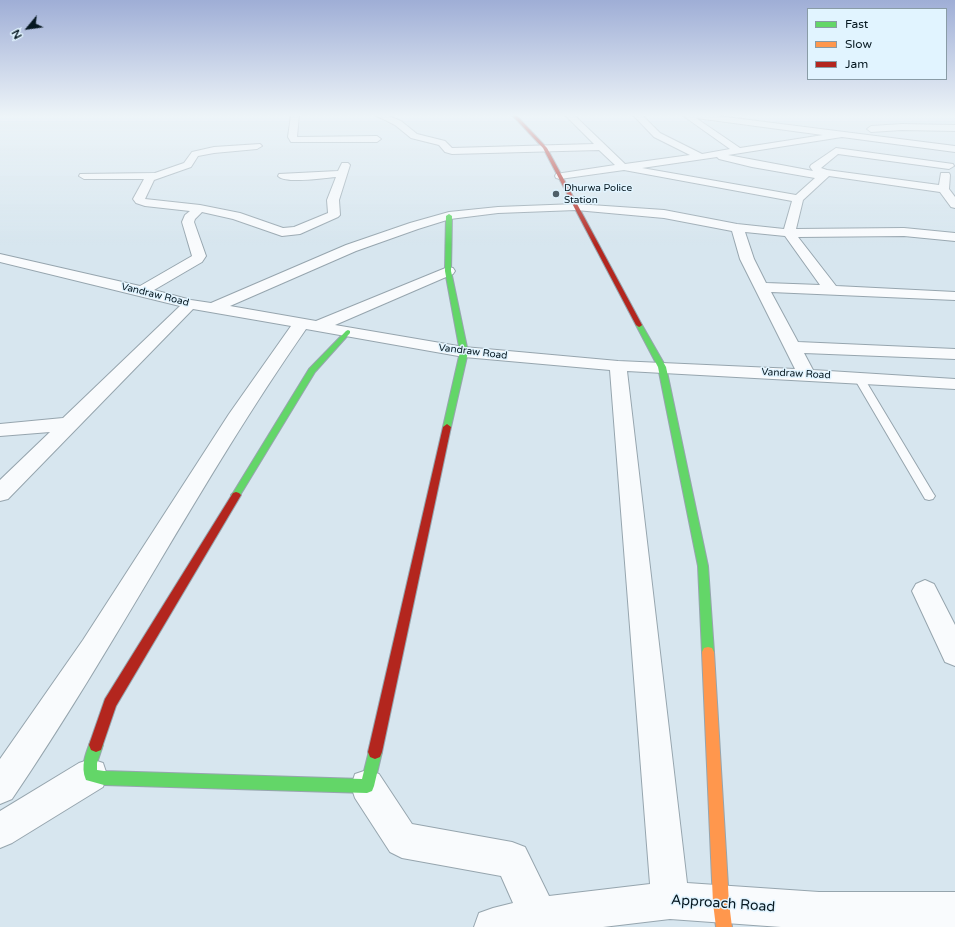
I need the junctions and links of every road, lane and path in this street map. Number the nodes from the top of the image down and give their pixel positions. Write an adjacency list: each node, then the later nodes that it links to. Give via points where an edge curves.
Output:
1 (192, 158): 12 (street, via 188,165)
2 (550, 158): 14 (street)
3 (612, 158): 9 (street)
4 (683, 158): 9 (street)
5 (727, 158): 10 (street)
6 (826, 158): 10 (street, via 815,167)
7 (896, 158): 8 (street)
8 (952, 165): 15 (street, via 946,174)
9 (622, 167): 14 (street); 16 (street)
10 (825, 174): 15 (street); 16 (street)
11 (84, 176): 12 (street)
12 (154, 176): 19 (street, via 148,181 140,201)
13 (283, 176): 19 (street, via 302,177 343,169 333,200 334,215 296,231 282,232 236,216)
14 (560, 176): 18 (street)
15 (944, 189): 17 (street)
16 (798, 199): 22 (street)
17 (955, 205)
18 (576, 207): 20 (street, via 498,210); 21 (street, via 664,214); 38 (street)
19 (200, 208): 28 (street, via 188,222 199,256)
20 (449, 216): 25 (street); 31 (street, via 351,248)
21 (737, 228): 22 (street); 26 (street, via 746,258)
22 (789, 233): 23 (street, via 904,232); 27 (street)
23 (955, 237)
24 (0, 258): 28 (street, Vandraw Road)
25 (448, 271): 32 (street); 35 (street)
26 (761, 287): 27 (street); 34 (street)
27 (831, 290): 29 (street)
28 (142, 291): 30 (street, Vandraw Road)
29 (955, 296)
30 (190, 304): 31 (street, Vandraw Road); 42 (street)
31 (212, 308): 32 (street, Vandraw Road)
32 (310, 325): 33 (street, Vandraw Road); 50 (street, via 278,355 162,534 64,695)
33 (348, 332): 35 (street, Vandraw Road); 48 (street, via 312,372 110,703 90,763)
34 (792, 346): 36 (street); 39 (street)
35 (464, 352): 37 (street, Vandraw Road); 49 (street)
36 (955, 354)
37 (618, 366): 38 (street, Vandraw Road); 52 (street)
38 (662, 367): 39 (street, Vandraw Road); 54 (street, via 703,566)
39 (807, 375): 40 (street, Vandraw Road)
40 (859, 378): 41 (street, Vandraw Road); 45 (lane)
41 (955, 384)
42 (69, 424): 43 (street); 44 (street)
43 (0, 430)
44 (0, 493)
45 (928, 496)
46 (925, 591): 47 (street)
47 (955, 653)
48 (91, 775): 49 (street, via 104,778); 51 (street)
49 (367, 786): 55 (street, via 402,840 512,860)
50 (0, 787)
51 (0, 831)
52 (670, 900): 54 (street, Approach Road); 55 (street, Approach Road)
53 (955, 911): 56 (street, Approach Road)
54 (722, 915): 56 (street, Approach Road)
55 (539, 916): 57 (street, Approach Road)
56 (822, 919)
57 (493, 927)

